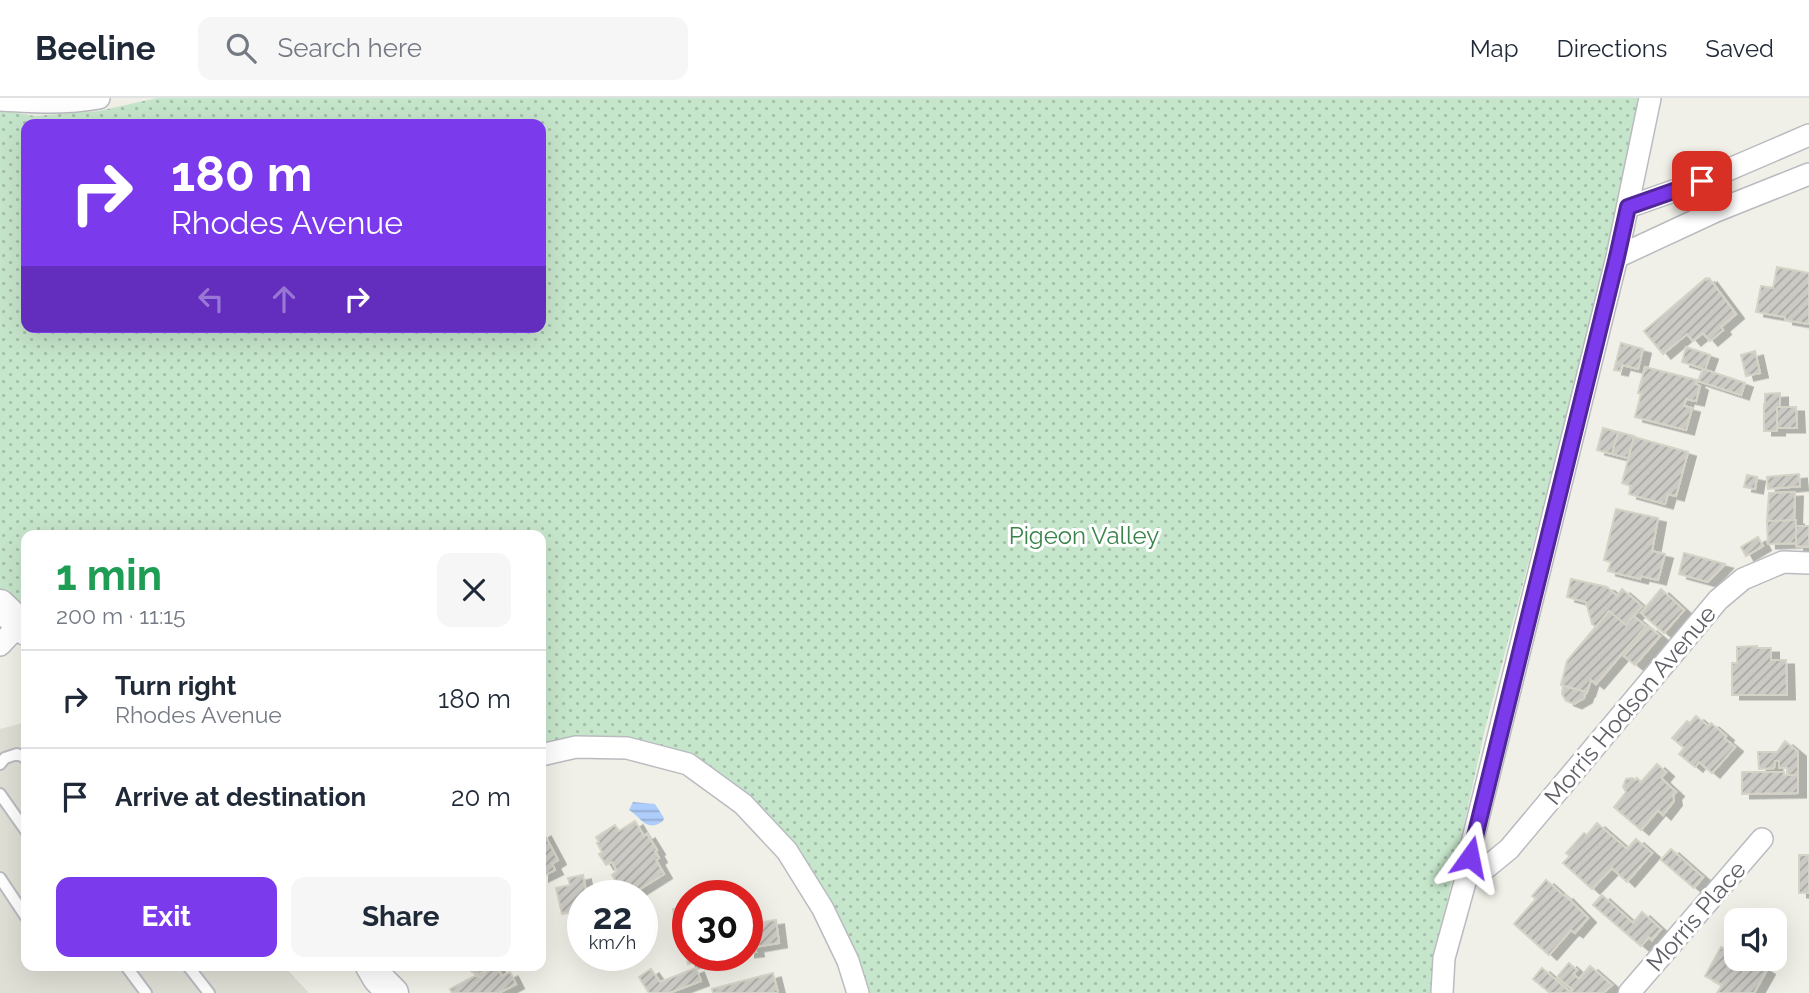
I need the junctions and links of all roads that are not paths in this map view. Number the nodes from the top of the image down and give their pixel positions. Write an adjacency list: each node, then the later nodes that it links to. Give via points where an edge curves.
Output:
1 (99, 98): 3 (street, via 38,103)
2 (1650, 98): 6 (street)
3 (0, 100)
4 (1799, 139): 5 (street); 6 (street)
5 (1807, 180): 7 (street, via 1716,211)
6 (1628, 207): 7 (street)
7 (1617, 257): 15 (street)
8 (1809, 564): 15 (street, Morris Hodson Avenue, via 1783,562 1743,579 1717,600 1509,849 1487,867)
9 (546, 754): 22 (street, via 576,747 627,748 688,764 743,804 787,851 816,897 848,961)
10 (21, 756): 11 (lane, via 5,758)
11 (0, 764)
12 (0, 794): 13 (lane)
13 (21, 824)
14 (1762, 839): 24 (street, Morris Place)
15 (1466, 875): 23 (street, via 1444,958)
16 (0, 878): 17 (lane)
17 (21, 910)
18 (130, 971): 20 (lane)
19 (192, 971): 21 (lane)
20 (146, 993)
21 (209, 993)
22 (858, 993)
23 (1442, 993)
24 (1629, 993)

